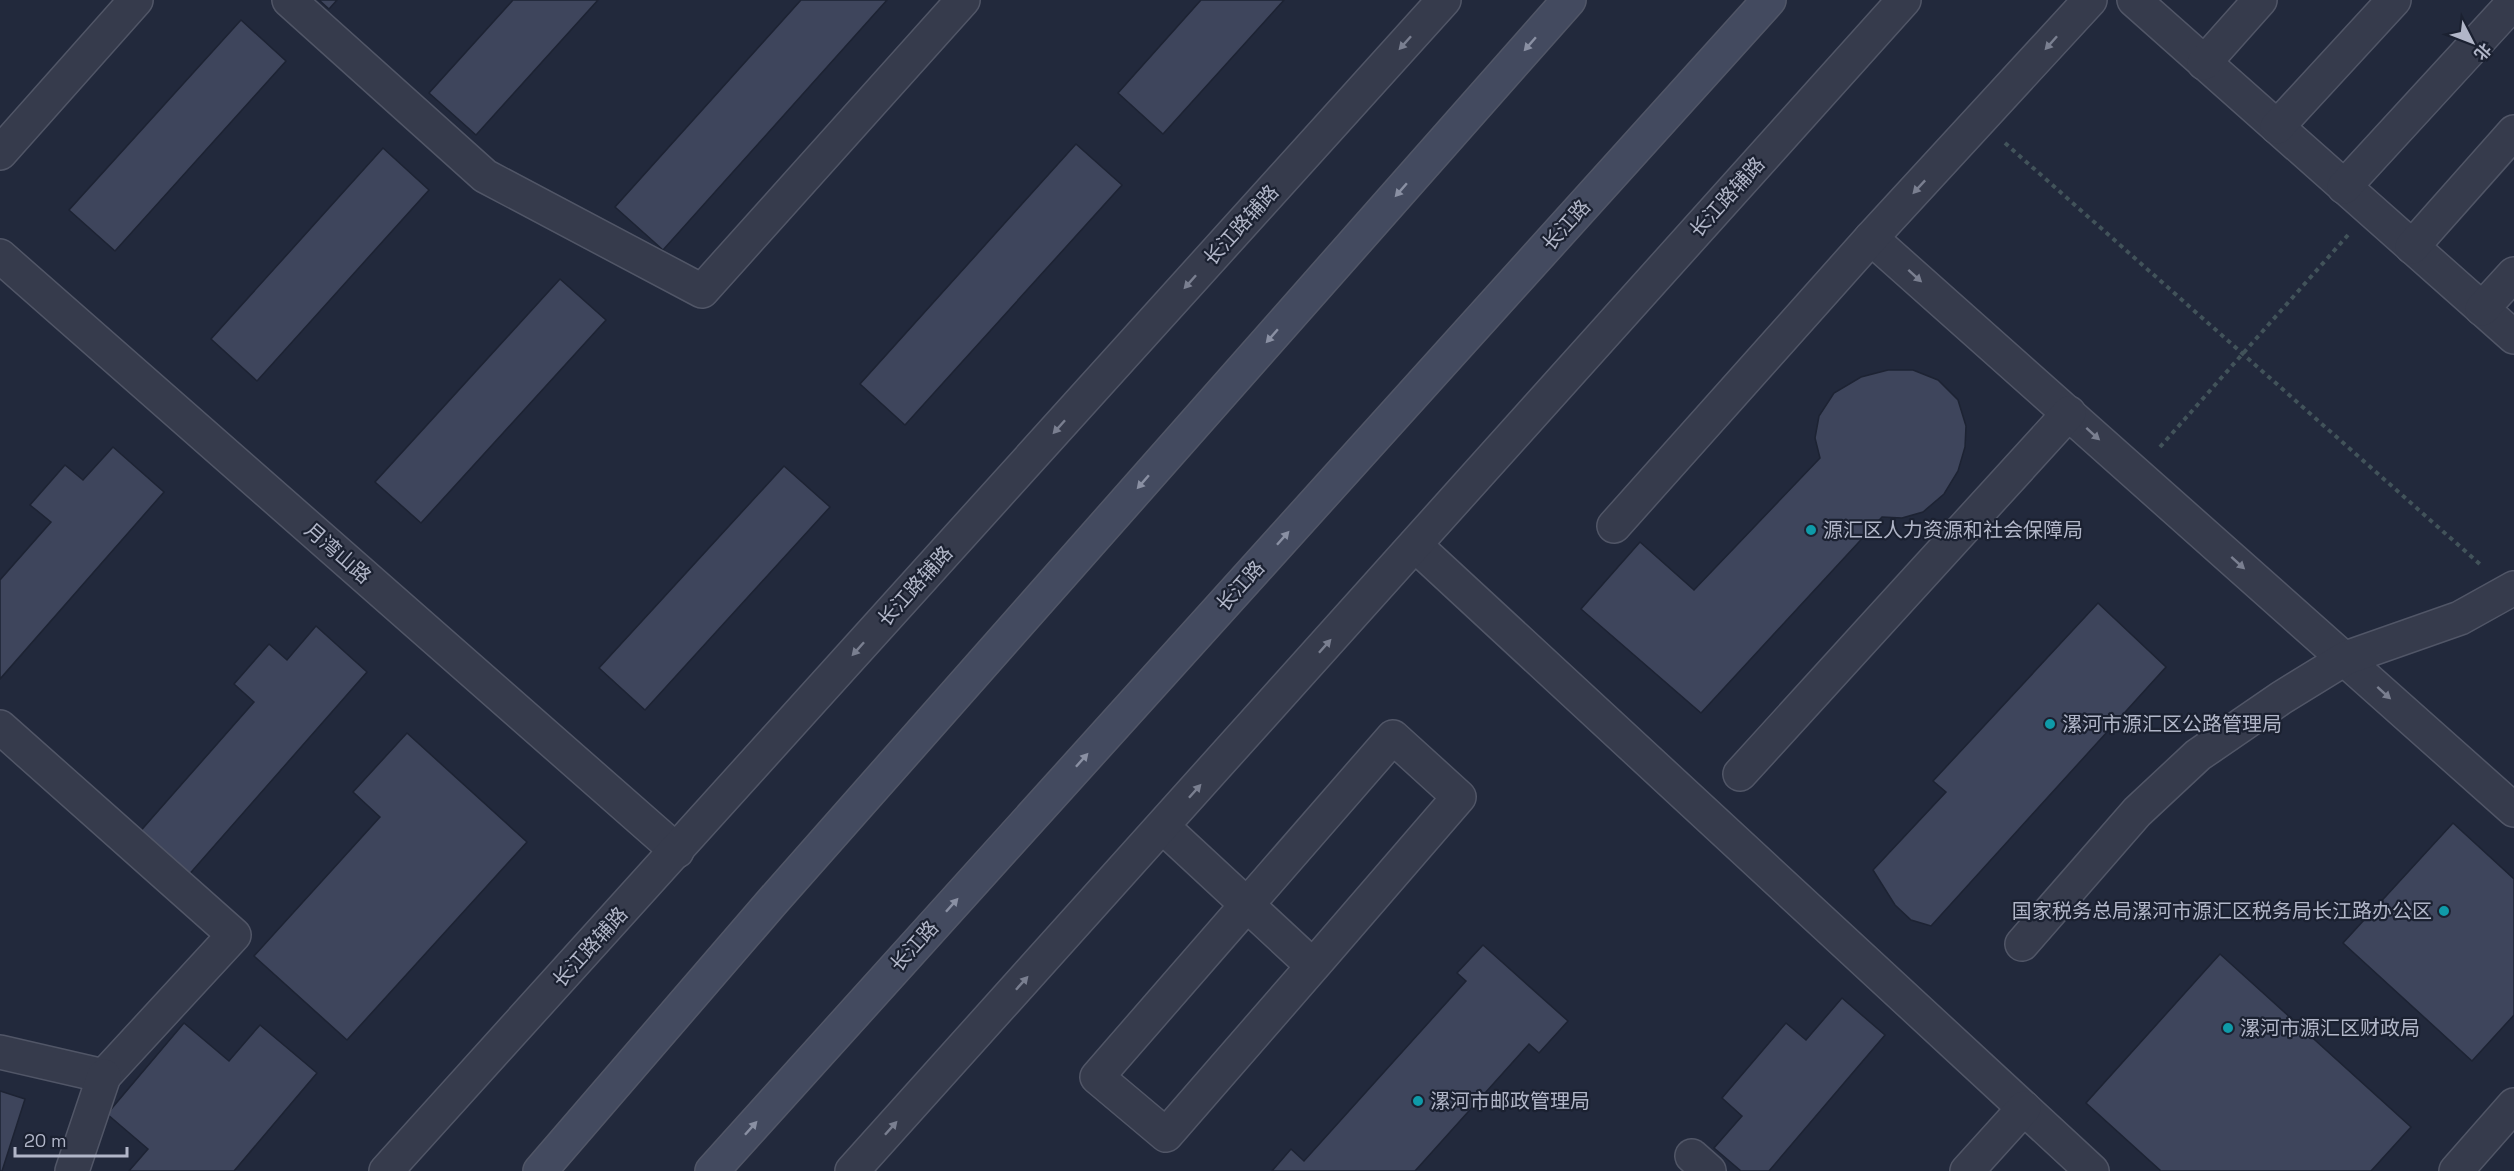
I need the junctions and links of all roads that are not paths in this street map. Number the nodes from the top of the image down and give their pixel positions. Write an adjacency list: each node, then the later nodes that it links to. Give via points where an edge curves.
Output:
1 (136, 0): 16 (street)
2 (289, 0): 3 (street, via 485,176 702,291)
3 (963, 0)
4 (1444, 0): 33 (street, 长江路辅路, one-way to 33)
5 (1569, 0): 43 (main road, one-way to 43, via 780,893)
6 (1769, 0): 44 (main road, 长江路, one-way to 6)
7 (1904, 0): 26 (street, 长江路辅路)
8 (2090, 0): 18 (street, one-way to 18)
9 (2134, 0): 13 (street)
10 (2260, 0): 13 (street)
11 (2394, 0): 14 (street)
12 (2514, 2): 17 (street)
13 (2204, 63): 14 (street)
14 (2277, 127): 17 (street)
15 (2514, 132): 19 (street)
16 (0, 153)
17 (2344, 187): 19 (street)
18 (1871, 238): 24 (street, one-way to 24); 25 (street)
19 (2412, 247): 22 (street)
20 (0, 256): 33 (street, 月湾山路)
21 (2514, 274): 22 (street)
22 (2482, 309): 23 (street)
23 (2514, 338)
24 (2069, 412): 28 (street, one-way to 28); 30 (street)
25 (1614, 526)
26 (1415, 545): 32 (street, 长江路辅路, one-way to 26); 40 (street)
27 (2512, 589): 28 (street, via 2460,618)
28 (2346, 658): 31 (street, one-way to 31); 35 (street, via 2198,755 2137,812)
29 (0, 727): 38 (street, via 234,935)
30 (1740, 774)
31 (2514, 810)
32 (1163, 827): 34 (street); 45 (street, 长江路辅路, one-way to 32)
33 (677, 850): 42 (street, 长江路辅路)
34 (1246, 906): 36 (street); 36 (street, via 1393,737 1459,796); 36 (street, via 1097,1077 1166,1135)
35 (2022, 944)
36 (1313, 966)
37 (0, 1052): 38 (street)
38 (104, 1076): 41 (street)
39 (2514, 1105): 48 (street)
40 (2024, 1108): 46 (street); 47 (street)
41 (72, 1171)
42 (386, 1171)
43 (540, 1171)
44 (711, 1171)
45 (852, 1171)
46 (1967, 1171)
47 (2092, 1171)
48 (2456, 1171)

